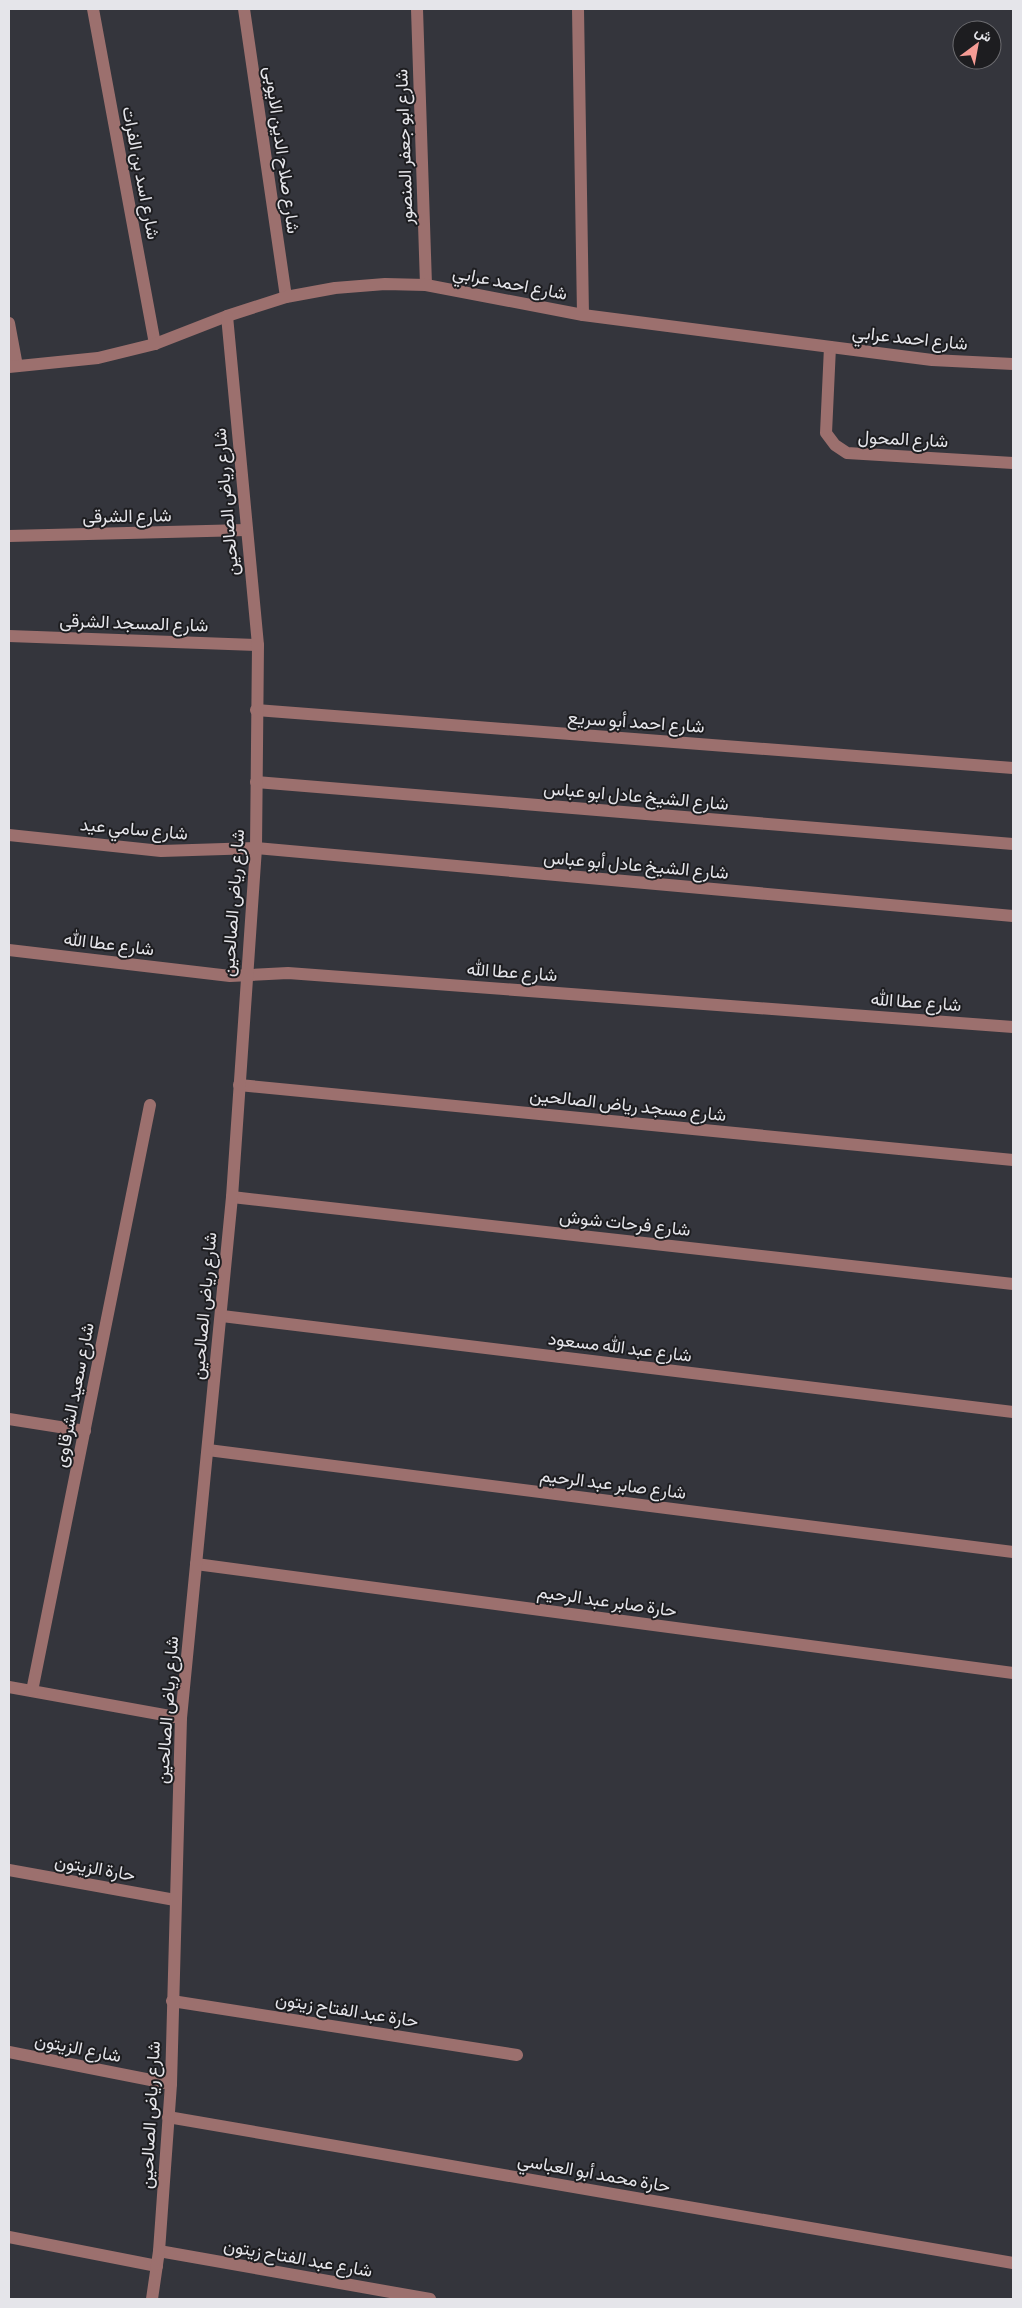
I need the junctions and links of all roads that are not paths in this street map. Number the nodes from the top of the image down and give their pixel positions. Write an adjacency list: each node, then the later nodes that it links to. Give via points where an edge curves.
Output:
1 (93, 9): 10 (street, شارع اسد بن الفرات)
2 (244, 9): 6 (street, شارع صلاح الدين الايوبى)
3 (417, 9): 5 (street, شارع ابو جعفر المنصور)
4 (578, 9): 7 (street)
5 (426, 285): 6 (street, شارع احمد عرابي, via 336,288); 7 (street, شارع احمد عرابي)
6 (286, 297): 8 (street, شارع احمد عرابي)
7 (582, 315): 11 (street, شارع احمد عرابي)
8 (227, 316): 10 (street, شارع احمد عرابي); 15 (street, شارع رياض الصالحين)
9 (9, 323): 13 (street)
10 (155, 344): 13 (street, شارع احمد عرابي, via 98,358)
11 (830, 347): 12 (street, شارع احمد عرابي, via 932,360); 14 (street, شارع المحول, via 826,433 847,453)
12 (1013, 364)
13 (13, 366)
14 (1013, 463)
15 (246, 530): 16 (street, شارع الشرقى); 18 (street, شارع رياض الصالحين)
16 (9, 536)
17 (9, 636): 18 (street, شارع المسجد الشرقى)
18 (258, 645): 19 (street, شارع رياض الصالحين)
19 (256, 710): 20 (street, شارع احمد أبو سريع); 21 (street, شارع رياض الصالحين)
20 (1013, 768)
21 (256, 782): 23 (street, شارع الشيخ عادل ابو عباس); 24 (street, شارع رياض الصالحين)
22 (9, 835): 24 (street, شارع سامي عيد, via 161,851)
23 (1013, 844)
24 (256, 848): 25 (street, شارع الشيخ عادل أبو عباس); 27 (street, شارع رياض الصالحين)
25 (1013, 916)
26 (9, 950): 27 (street, شارع عطا الله, via 230,976)
27 (246, 975): 28 (street, شارع عطا الله, via 288,973); 29 (street, شارع رياض الصالحين)
28 (1013, 1026)
29 (239, 1085): 31 (street, شارع مسجد رياض الصالحين); 32 (street, شارع رياض الصالحين)
30 (150, 1106): 37 (street, شارع سعيد الشرقاوى)
31 (1013, 1160)
32 (232, 1197): 33 (street, شارع فرحات شوش); 34 (street, شارع رياض الصالحين)
33 (1013, 1284)
34 (222, 1316): 35 (street, شارع عبد الله مسعود); 38 (street, شارع رياض الصالحين)
35 (1013, 1412)
36 (9, 1419): 37 (street)
37 (85, 1431): 43 (street, شارع سعيد الشرقاوى)
38 (208, 1450): 39 (street, شارع صابر عبد الرحيم); 40 (street, شارع رياض الصالحين)
39 (1013, 1552)
40 (196, 1564): 41 (street, حارة صابر عبد الرحيم); 44 (street, شارع رياض الصالحين)
41 (1013, 1673)
42 (9, 1687): 43 (street)
43 (32, 1691): 44 (street)
44 (181, 1718): 46 (street, شارع رياض الصالحين)
45 (9, 1870): 46 (street, حارة الزيتون)
46 (175, 1900): 47 (street, شارع رياض الصالحين)
47 (172, 2000): 49 (street, حارة عبد الفتاح زيتون); 50 (street, شارع رياض الصالحين)
48 (9, 2052): 50 (street, شارع الزيتون)
49 (517, 2055)
50 (170, 2084): 51 (street, شارع رياض الصالحين)
51 (168, 2117): 53 (street, شارع رياض الصالحين); 54 (street, حارة محمد أبو العباسي)
52 (9, 2237): 55 (street)
53 (159, 2251): 55 (street, شارع رياض الصالحين); 57 (street, شارع عبد الفتاح زيتون)
54 (1013, 2263)
55 (157, 2266): 56 (street, شارع رياض الصالحين)
56 (152, 2299)
57 (430, 2299)

